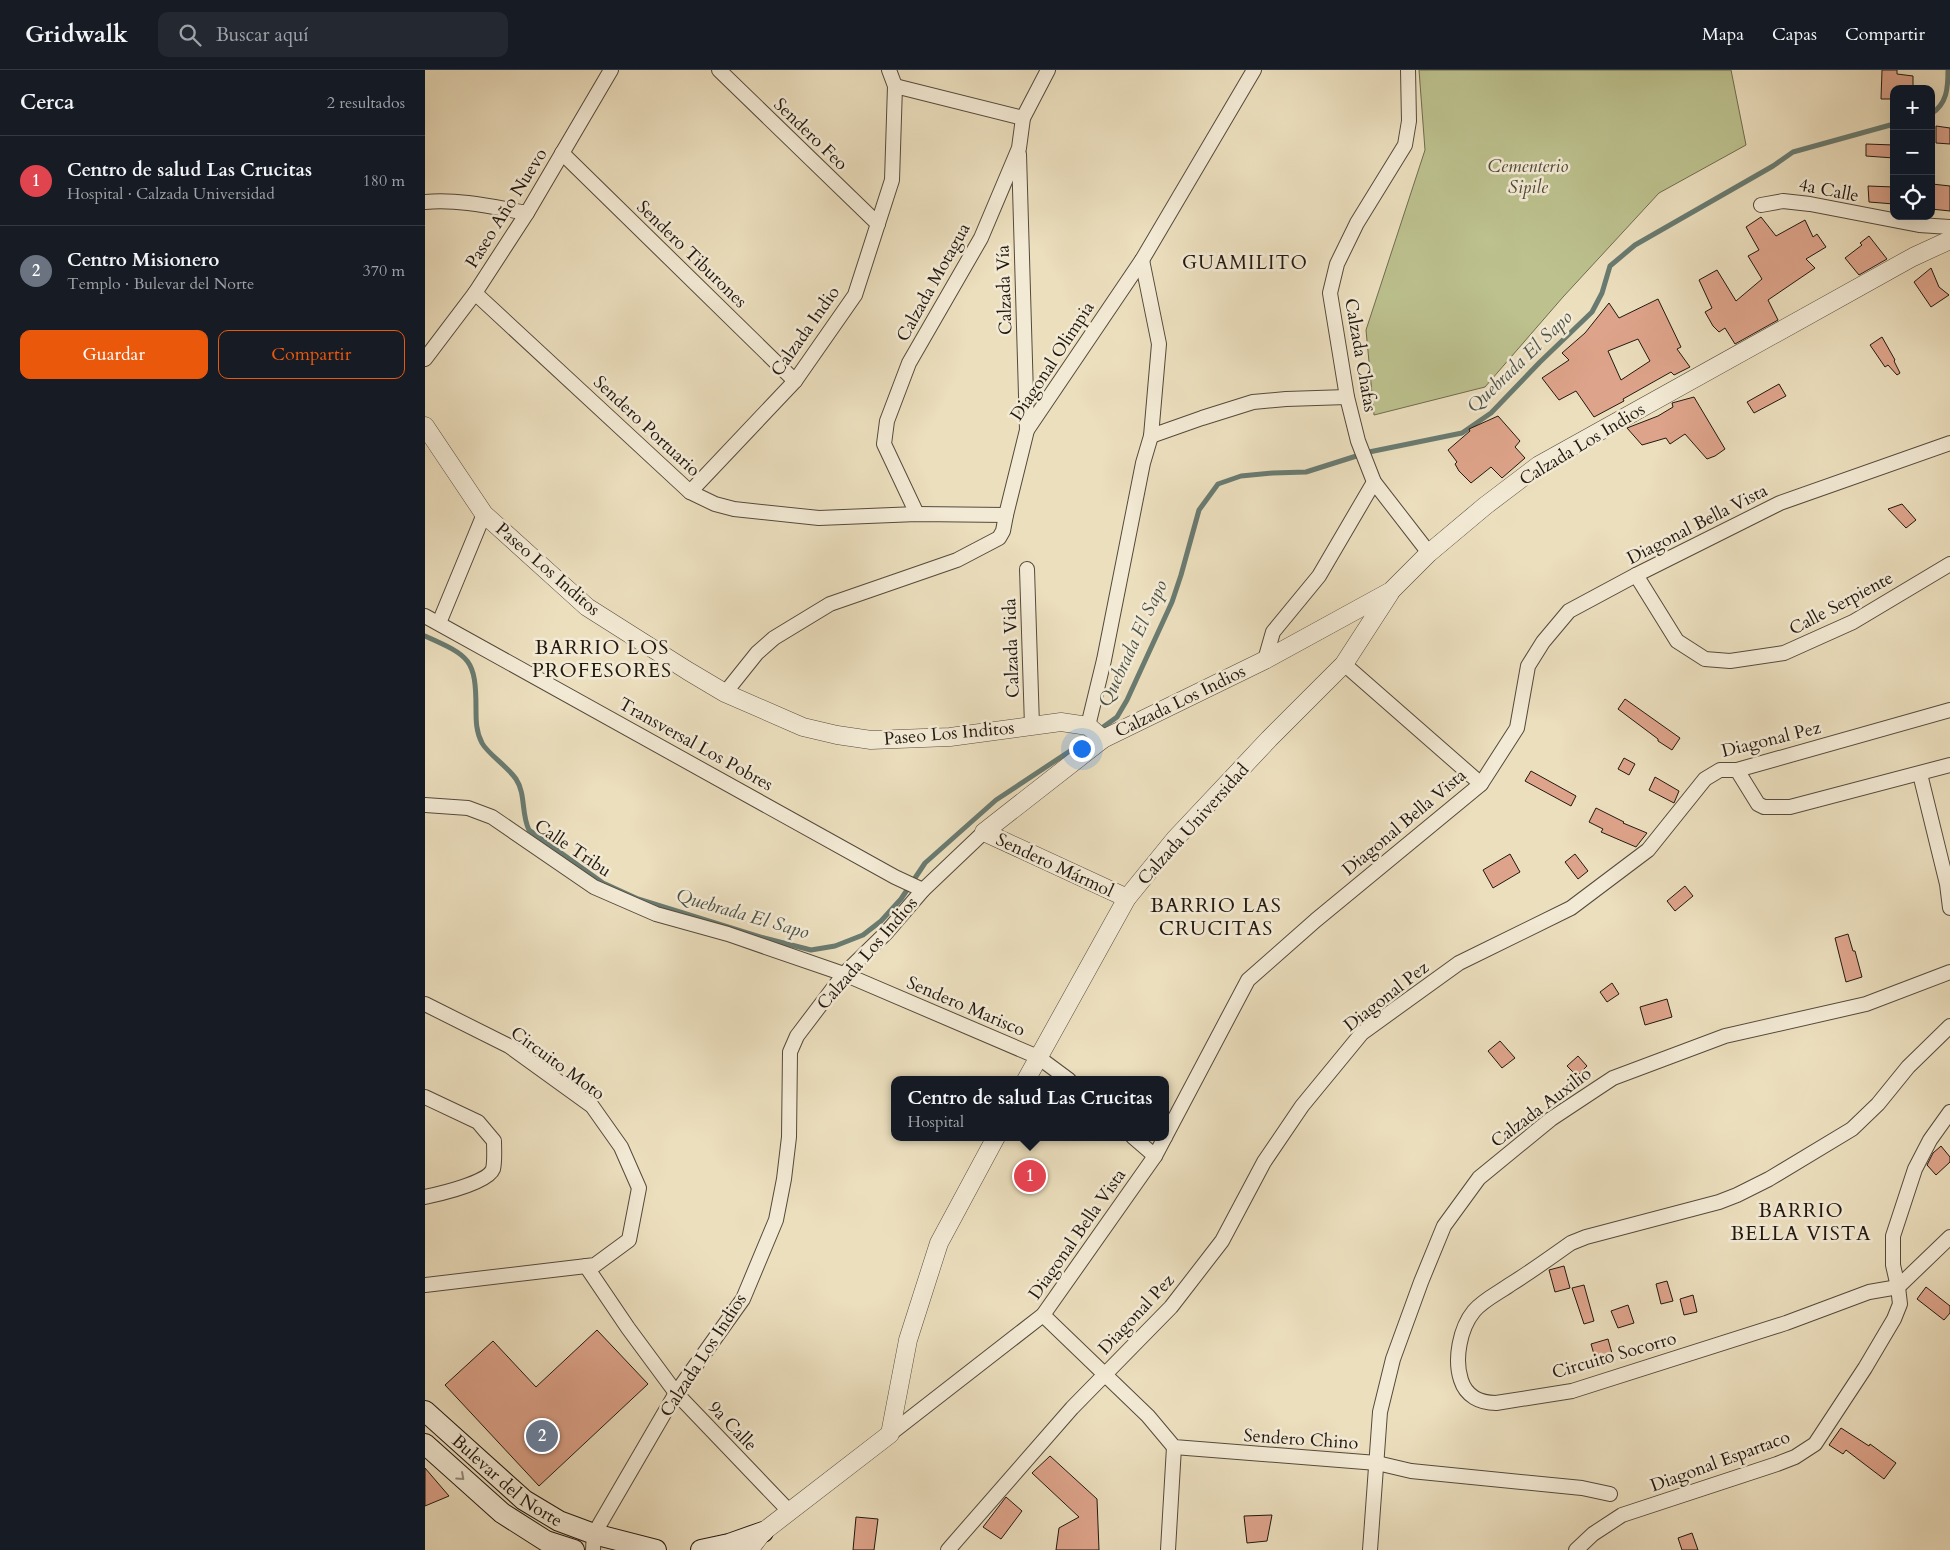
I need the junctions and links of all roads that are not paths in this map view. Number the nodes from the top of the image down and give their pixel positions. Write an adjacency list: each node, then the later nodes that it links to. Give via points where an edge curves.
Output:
1 (611, 70): 10 (street, Paseo Año Nuevo)
2 (719, 70): 15 (street, Sendero Feo)
3 (889, 70): 7 (street, Calzada Indio)
4 (1047, 70): 8 (street, Calzada Motagua)
5 (1254, 70): 18 (street, Diagonal Olimpia)
6 (1408, 70): 22 (street, Calzada Chafas, via 1409,121 1405,145 1353,231 1337,264 1330,293)
7 (895, 86): 8 (street); 15 (street, Calzada Indio, via 892,180)
8 (1023, 118): 9 (street, Calzada Motagua)
9 (1019, 148): 24 (street, Calzada Vía); 30 (street, Calzada Motagua, via 981,238 909,364 887,421 884,444)
10 (562, 153): 13 (street, Paseo Año Nuevo); 21 (street, Sendero Tiburones)
11 (425, 202): 13 (street, via 447,200)
12 (1761, 205): 14 (street, 4a Calle, via 1783,201 1860,215)
13 (527, 213): 19 (street, Paseo Año Nuevo)
14 (1920, 221): 16 (street, 4a Calle)
15 (878, 224): 21 (street, Calzada Indio, via 855,295)
16 (1950, 227)
17 (1950, 240): 32 (street, Calzada Los Indios, via 1539,465)
18 (1142, 260): 24 (street, Diagonal Olimpia); 25 (street, via 1159,344)
19 (475, 292): 20 (street, Paseo Año Nuevo); 28 (street, Sendero Portuario)
20 (425, 359)
21 (795, 381): 28 (street, Calzada Indio)
22 (1347, 397): 25 (street, via 1253,402); 27 (street, Calzada Chafas, via 1358,441)
23 (425, 426): 29 (street, Paseo Los Inditos)
24 (1027, 430): 31 (street, Diagonal Olimpia)
25 (1151, 436): 44 (street)
26 (1950, 443): 35 (street, Diagonal Bella Vista, via 1780,503)
27 (1375, 482): 32 (street, Calzada Chafas); 39 (street, via 1319,576 1273,632)
28 (690, 492): 30 (street, Sendero Portuario, via 734,509 819,518)
29 (484, 514): 38 (street); 41 (street, Paseo Los Inditos, via 587,607)
30 (917, 514): 31 (street, Sendero Portuario)
31 (1006, 515): 41 (street, Diagonal Olimpia, via 999,538 957,560 830,604 774,638 757,653)
32 (1429, 553): 36 (street, Calzada Los Indios)
33 (1950, 564): 35 (street, Calle Serpiente, via 1853,622 1785,653 1730,662 1705,659 1677,641)
34 (1027, 569): 43 (street, Calzada Vida)
35 (1636, 575): 49 (street, Diagonal Bella Vista, via 1569,611 1543,642 1528,666 1517,728)
36 (1391, 591): 39 (street, Calzada Los Indios); 40 (street, Calzada Universidad)
37 (425, 616): 38 (street, Transversal Los Pobres)
38 (439, 623): 52 (street, Transversal Los Pobres)
39 (1265, 660): 45 (street, Calzada Los Indios)
40 (1344, 664): 49 (street); 53 (street, Calzada Universidad, via 1202,811)
41 (725, 693): 43 (street, Paseo Los Inditos, via 803,727 871,740 950,737)
42 (1950, 710): 47 (street, Diagonal Pez)
43 (1032, 726): 44 (street, Paseo Los Inditos, via 1061,722)
44 (1089, 726): 45 (street)
45 (1103, 739): 51 (street, Calzada Los Indios)
46 (1950, 765): 48 (street)
47 (1737, 770): 48 (street, via 1758,804 1764,807 1790,807); 75 (street, Diagonal Pez, via 1720,770 1705,779 1648,850 1571,908 1459,963 1362,1033 1302,1106 1264,1162 1216,1248 1171,1307)
48 (1920, 774): 54 (street)
49 (1481, 784): 64 (street, Diagonal Bella Vista, via 1252,976)
50 (425, 806): 56 (street, Calle Tribu, via 469,808 492,817 594,887 656,914 728,934)
51 (984, 832): 52 (street, Calzada Los Indios); 53 (street, Sendero Mármol)
52 (919, 888): 56 (street, Calzada Los Indios, via 886,932)
53 (1127, 898): 59 (street, Calzada Universidad)
54 (1950, 908)
55 (1950, 972): 81 (street, Calzada Auxilio, via 1866,1004 1725,1036 1613,1078 1551,1119 1479,1178 1444,1226 1393,1360 1380,1412)
56 (844, 974): 59 (street, Sendero Marisco); 76 (street, Calzada Los Indios, via 797,1036 790,1052 789,1137 776,1220 743,1299)
57 (425, 1004): 71 (street, Circuito Moto, via 509,1046 592,1106 621,1147 639,1188 629,1240 595,1264)
58 (1950, 1026): 73 (street, Circuito Socorro, via 1852,1129 1769,1179 1719,1202 1571,1243 1492,1296 1474,1311 1461,1338 1459,1374 1467,1392 1486,1403 1572,1391 1869,1292)
59 (1038, 1057): 60 (street, Calzada Universidad); 61 (street, Sendero Marisco)
60 (1028, 1076)
61 (1064, 1076)
62 (425, 1098): 69 (street, via 478,1122 494,1141 493,1169 487,1177)
63 (1950, 1112): 73 (street, via 1915,1168 1893,1236 1893,1265)
64 (1169, 1129)
65 (993, 1141): 78 (street, via 939,1244 907,1340)
66 (1138, 1141): 68 (street)
67 (1163, 1141): 68 (street, Diagonal Bella Vista)
68 (1155, 1156): 74 (street, Diagonal Bella Vista)
69 (425, 1197)
70 (1950, 1237): 73 (street)
71 (586, 1266): 72 (street, Circuito Moto); 76 (street, 9a Calle)
72 (425, 1285)
73 (1899, 1288): 95 (street, Diagonal Espartaco, via 1900,1304 1894,1319 1815,1444 1777,1464 1621,1515)
74 (1043, 1315): 75 (street); 78 (street, Diagonal Bella Vista)
75 (1106, 1374): 80 (street, via 1149,1416); 92 (street, Diagonal Pez, via 1072,1408)
76 (676, 1394): 83 (street, 9a Calle); 86 (street, Calzada Los Indios)
77 (426, 1414): 84 (main road, Bulevar del Norte, via 524,1500)
78 (890, 1434): 83 (street)
79 (425, 1444): 87 (main road, Bulevar del Norte, one-way to 87, via 502,1513)
80 (1174, 1447): 81 (street, Sendero Chino); 93 (street)
81 (1377, 1463): 82 (street, Sendero Chino, via 1411,1471 1582,1488); 94 (street, Calzada Auxilio)
82 (1611, 1494)
83 (789, 1511): 85 (street)
84 (553, 1517): 86 (main road, Bulevar del Norte); 87 (street)
85 (763, 1532): 90 (main road); 91 (street)
86 (593, 1542): 89 (main road, Bulevar del Norte)
87 (548, 1545): 88 (main road, Bulevar del Norte)
88 (574, 1550)
89 (656, 1550)
90 (701, 1550)
91 (749, 1550)
92 (948, 1550)
93 (1168, 1550)
94 (1370, 1550)
95 (1576, 1550)

